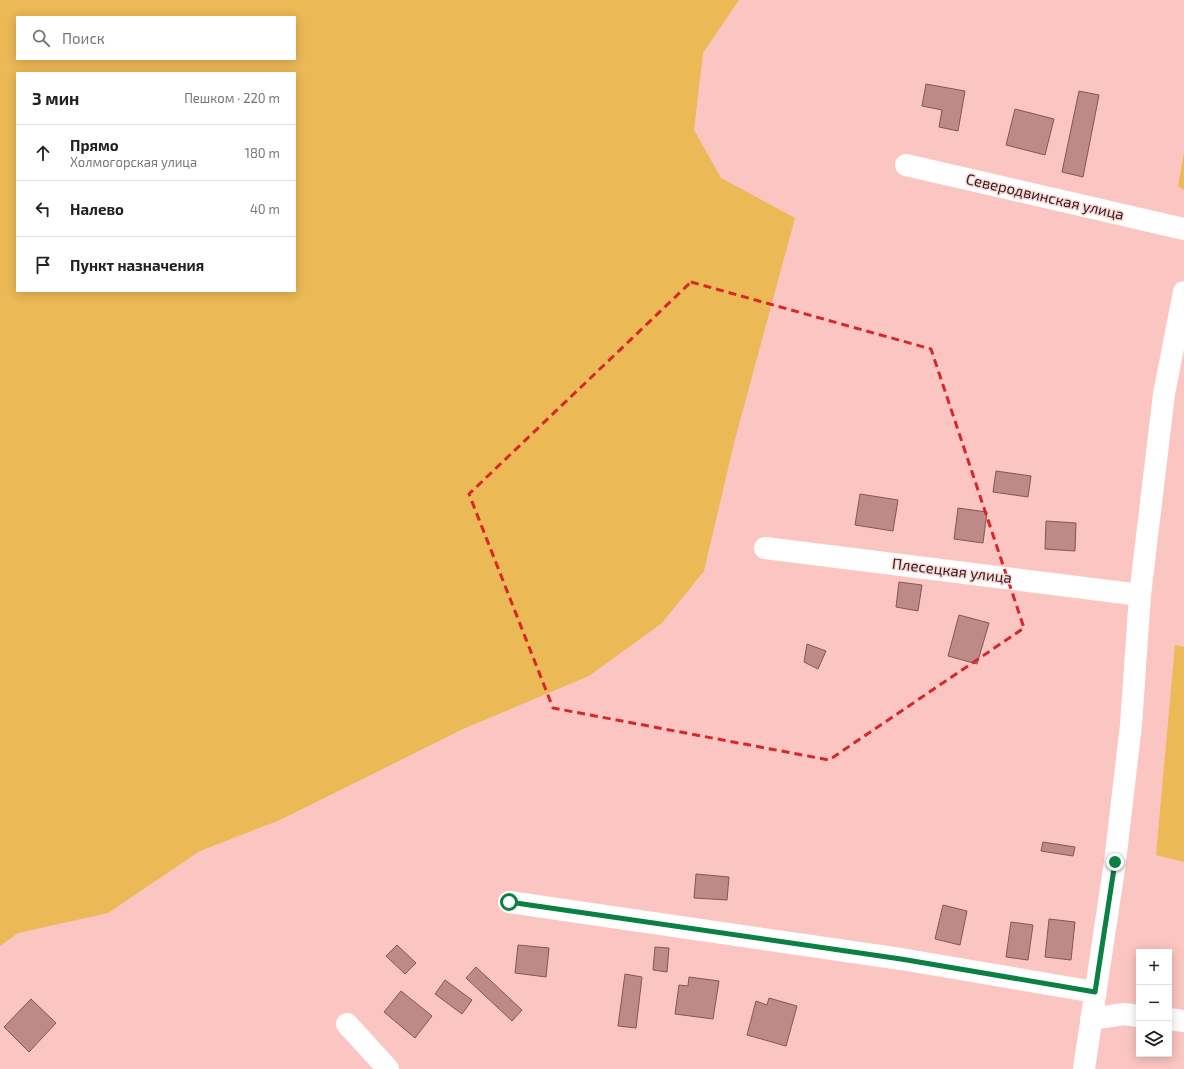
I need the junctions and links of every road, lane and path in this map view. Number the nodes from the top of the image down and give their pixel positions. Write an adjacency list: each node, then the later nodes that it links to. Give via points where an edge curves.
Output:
1 (906, 165): 2 (street, Северодвинская улица)
2 (1184, 230)
3 (1184, 292): 5 (street, via 1164,394)
4 (765, 548): 5 (street, Плесецкая улица)
5 (1140, 595): 7 (street, via 1131,725 1115,862)
6 (509, 902): 7 (street, via 901,959)
7 (1095, 992): 9 (street)
8 (1136, 1016): 9 (street, via 1124,1014)
9 (1091, 1019): 14 (street)
10 (1172, 1019): 11 (street)
11 (1184, 1021)
12 (347, 1024): 13 (street)
13 (388, 1069)
14 (1084, 1069)

